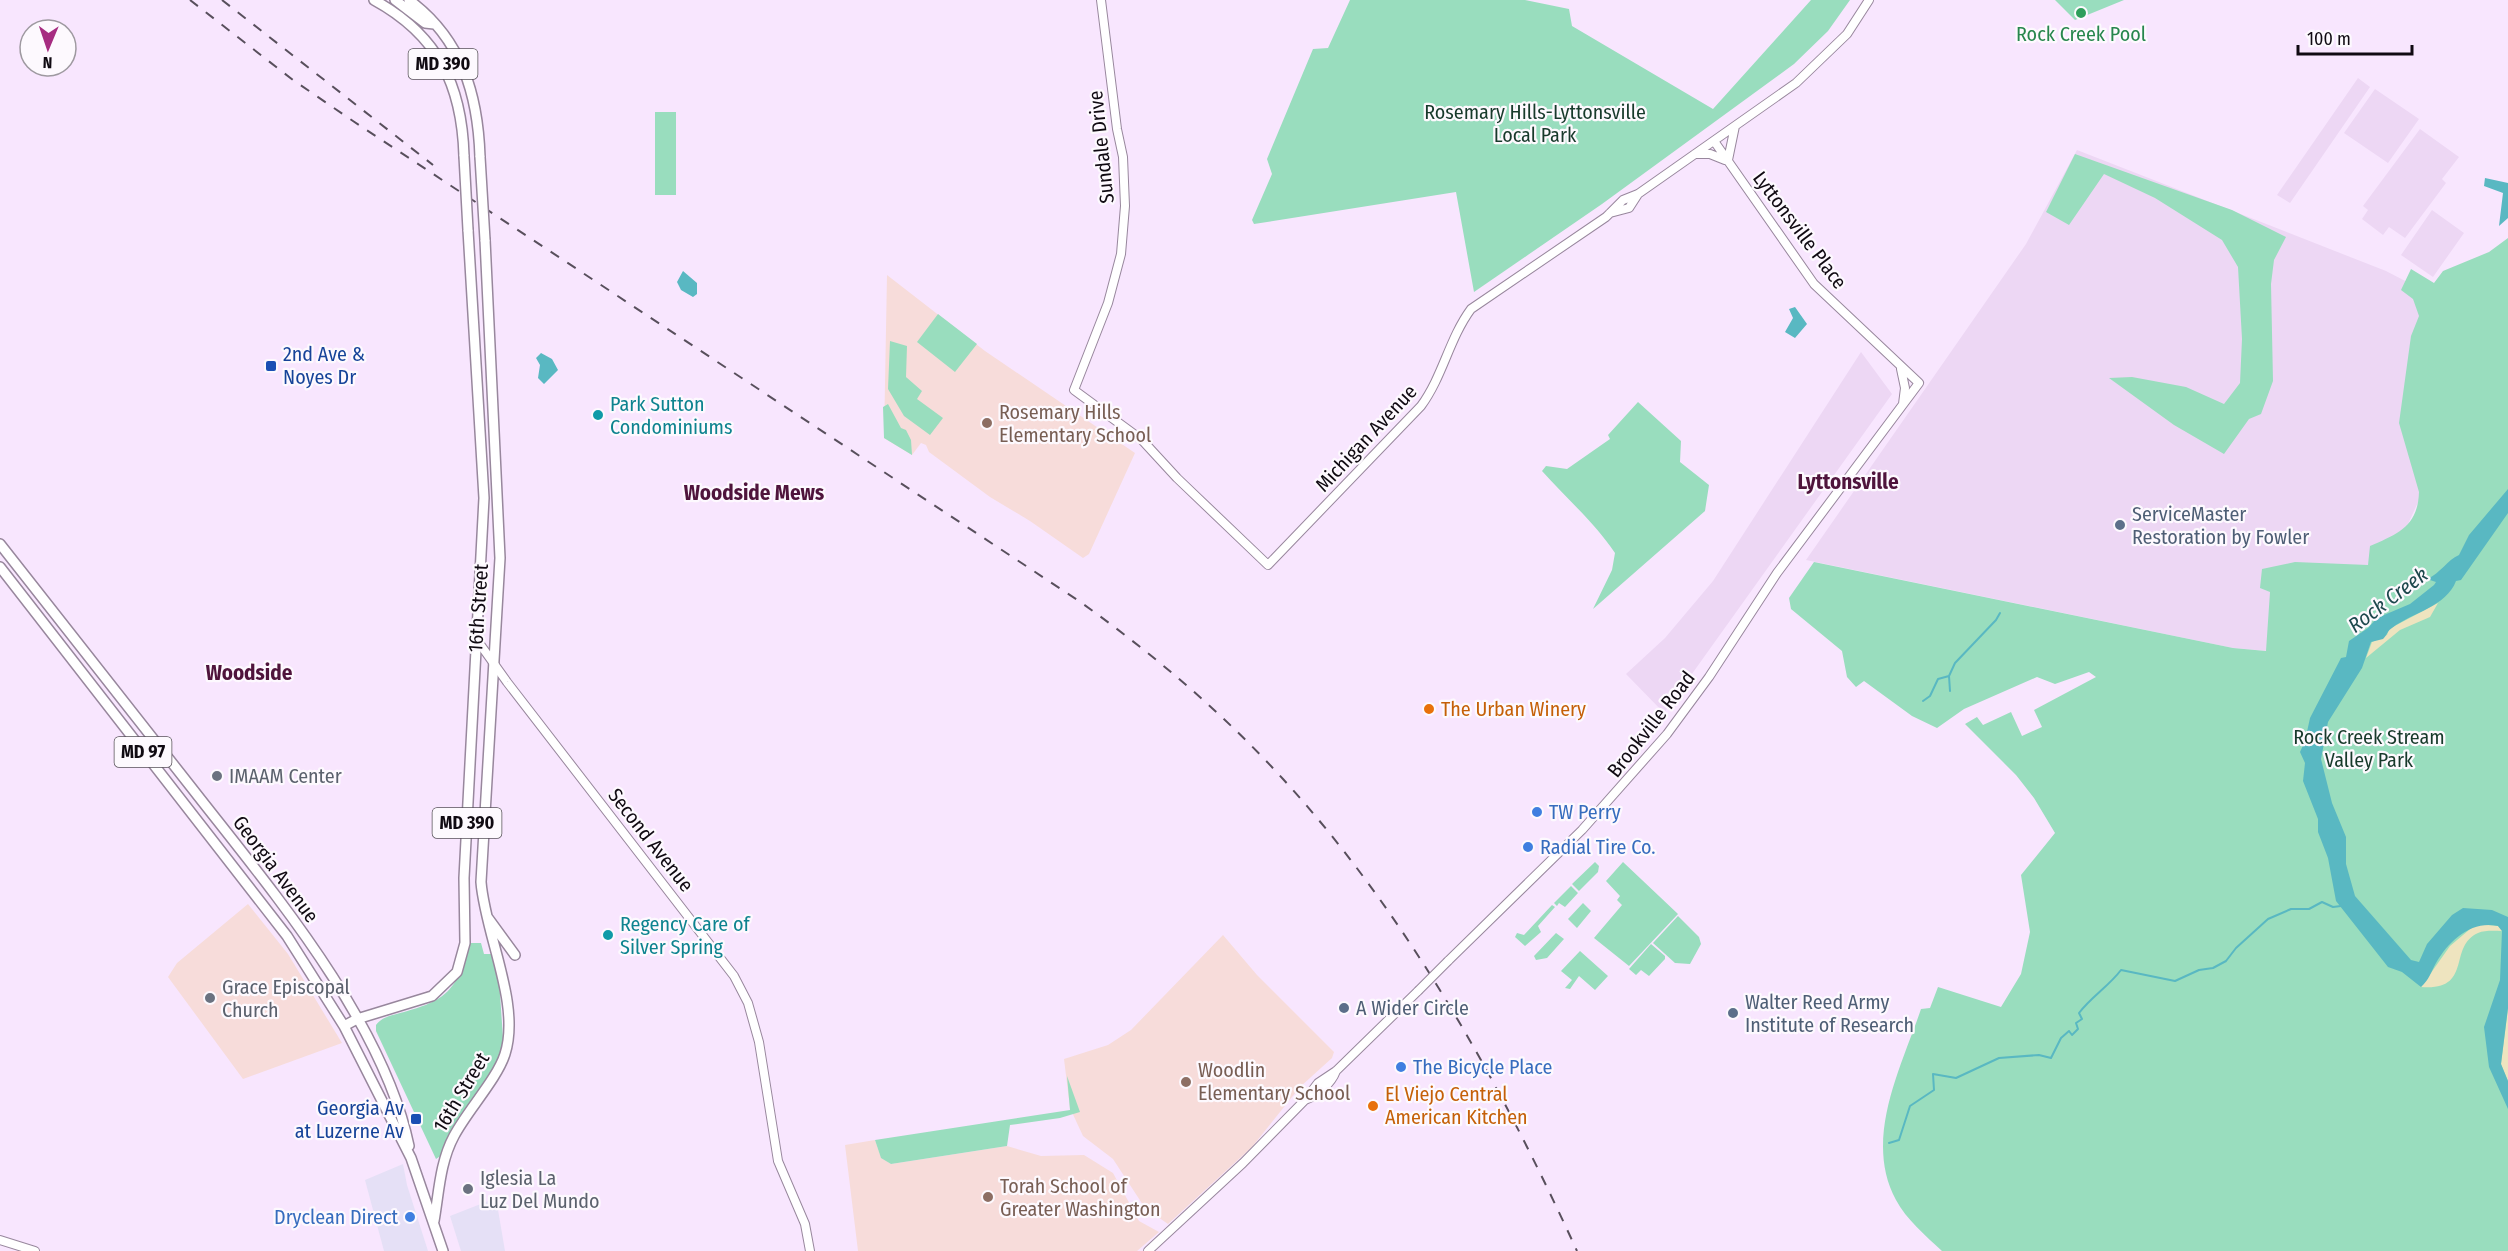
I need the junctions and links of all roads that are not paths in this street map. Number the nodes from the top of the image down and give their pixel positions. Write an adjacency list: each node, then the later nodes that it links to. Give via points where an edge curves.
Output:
1 (374, 0): 17 (main road, 16th Street / MD 390, bridge, via 412,26 441,61 460,108 483,480)
2 (395, 0): 6 (main road, via 425,23)
3 (408, 0): 6 (main road, 16th Street / MD 390)
4 (1101, 0): 14 (street, Sundale Drive, via 1123,157 1125,206 1120,254 1108,303 1074,390)
5 (1869, 0): 7 (street, Michigan Avenue, via 1830,52 1796,83)
6 (434, 24): 18 (main road, 16th Street / MD 390, bridge, via 467,73 478,112 498,470 500,558)
7 (1735, 126): 8 (street, Michigan Avenue); 10 (street)
8 (1714, 141): 9 (street, Michigan Avenue); 10 (street, Lyttonsville Place)
9 (1695, 154): 10 (street, via 1719,156); 14 (street, Michigan Avenue, via 1638,194 1629,208 1610,213 1471,309 1457,328 1433,390 1422,406 1268,565)
10 (1728, 161): 11 (street, Lyttonsville Place, via 1814,284)
11 (1899, 365): 12 (street, Lyttonsville Place); 13 (street, via 1905,377)
12 (1919, 383): 13 (street, Brookville Road)
13 (1902, 405): 29 (street, Brookville Road, bridge, via 1777,573 1667,734 1591,821 1336,1071 1333,1080 1305,1100)
14 (1148, 447)
15 (0, 544): 21 (main road, Georgia Avenue / MD 97, via 266,883)
16 (0, 567): 22 (main road, Georgia Avenue / MD 97, via 287,936)
17 (477, 640): 18 (street, Second Avenue); 21 (main road, 16th Street / MD 390, via 462,958 457,972 432,996)
18 (493, 663): 19 (main road, 16th Street / MD 390, via 481,866); 28 (street, Second Avenue, via 734,976 748,1003 759,1042 778,1161 805,1224)
19 (485, 913): 20 (main road); 24 (main road, 16th Street / MD 390, via 500,967 508,1033 505,1055 447,1150)
20 (515, 955)
21 (357, 1019): 22 (main road, 16th Street / MD 390); 23 (main road, Georgia Avenue / MD 97, via 403,1116)
22 (344, 1026): 23 (main road, Georgia Avenue / MD 97)
23 (411, 1158): 24 (main road, Georgia Avenue / MD 97)
24 (435, 1221): 27 (main road, Georgia Avenue / MD 97)
25 (0, 1240): 26 (street)
26 (35, 1251)
27 (444, 1251)
28 (810, 1251)
29 (1148, 1251)

